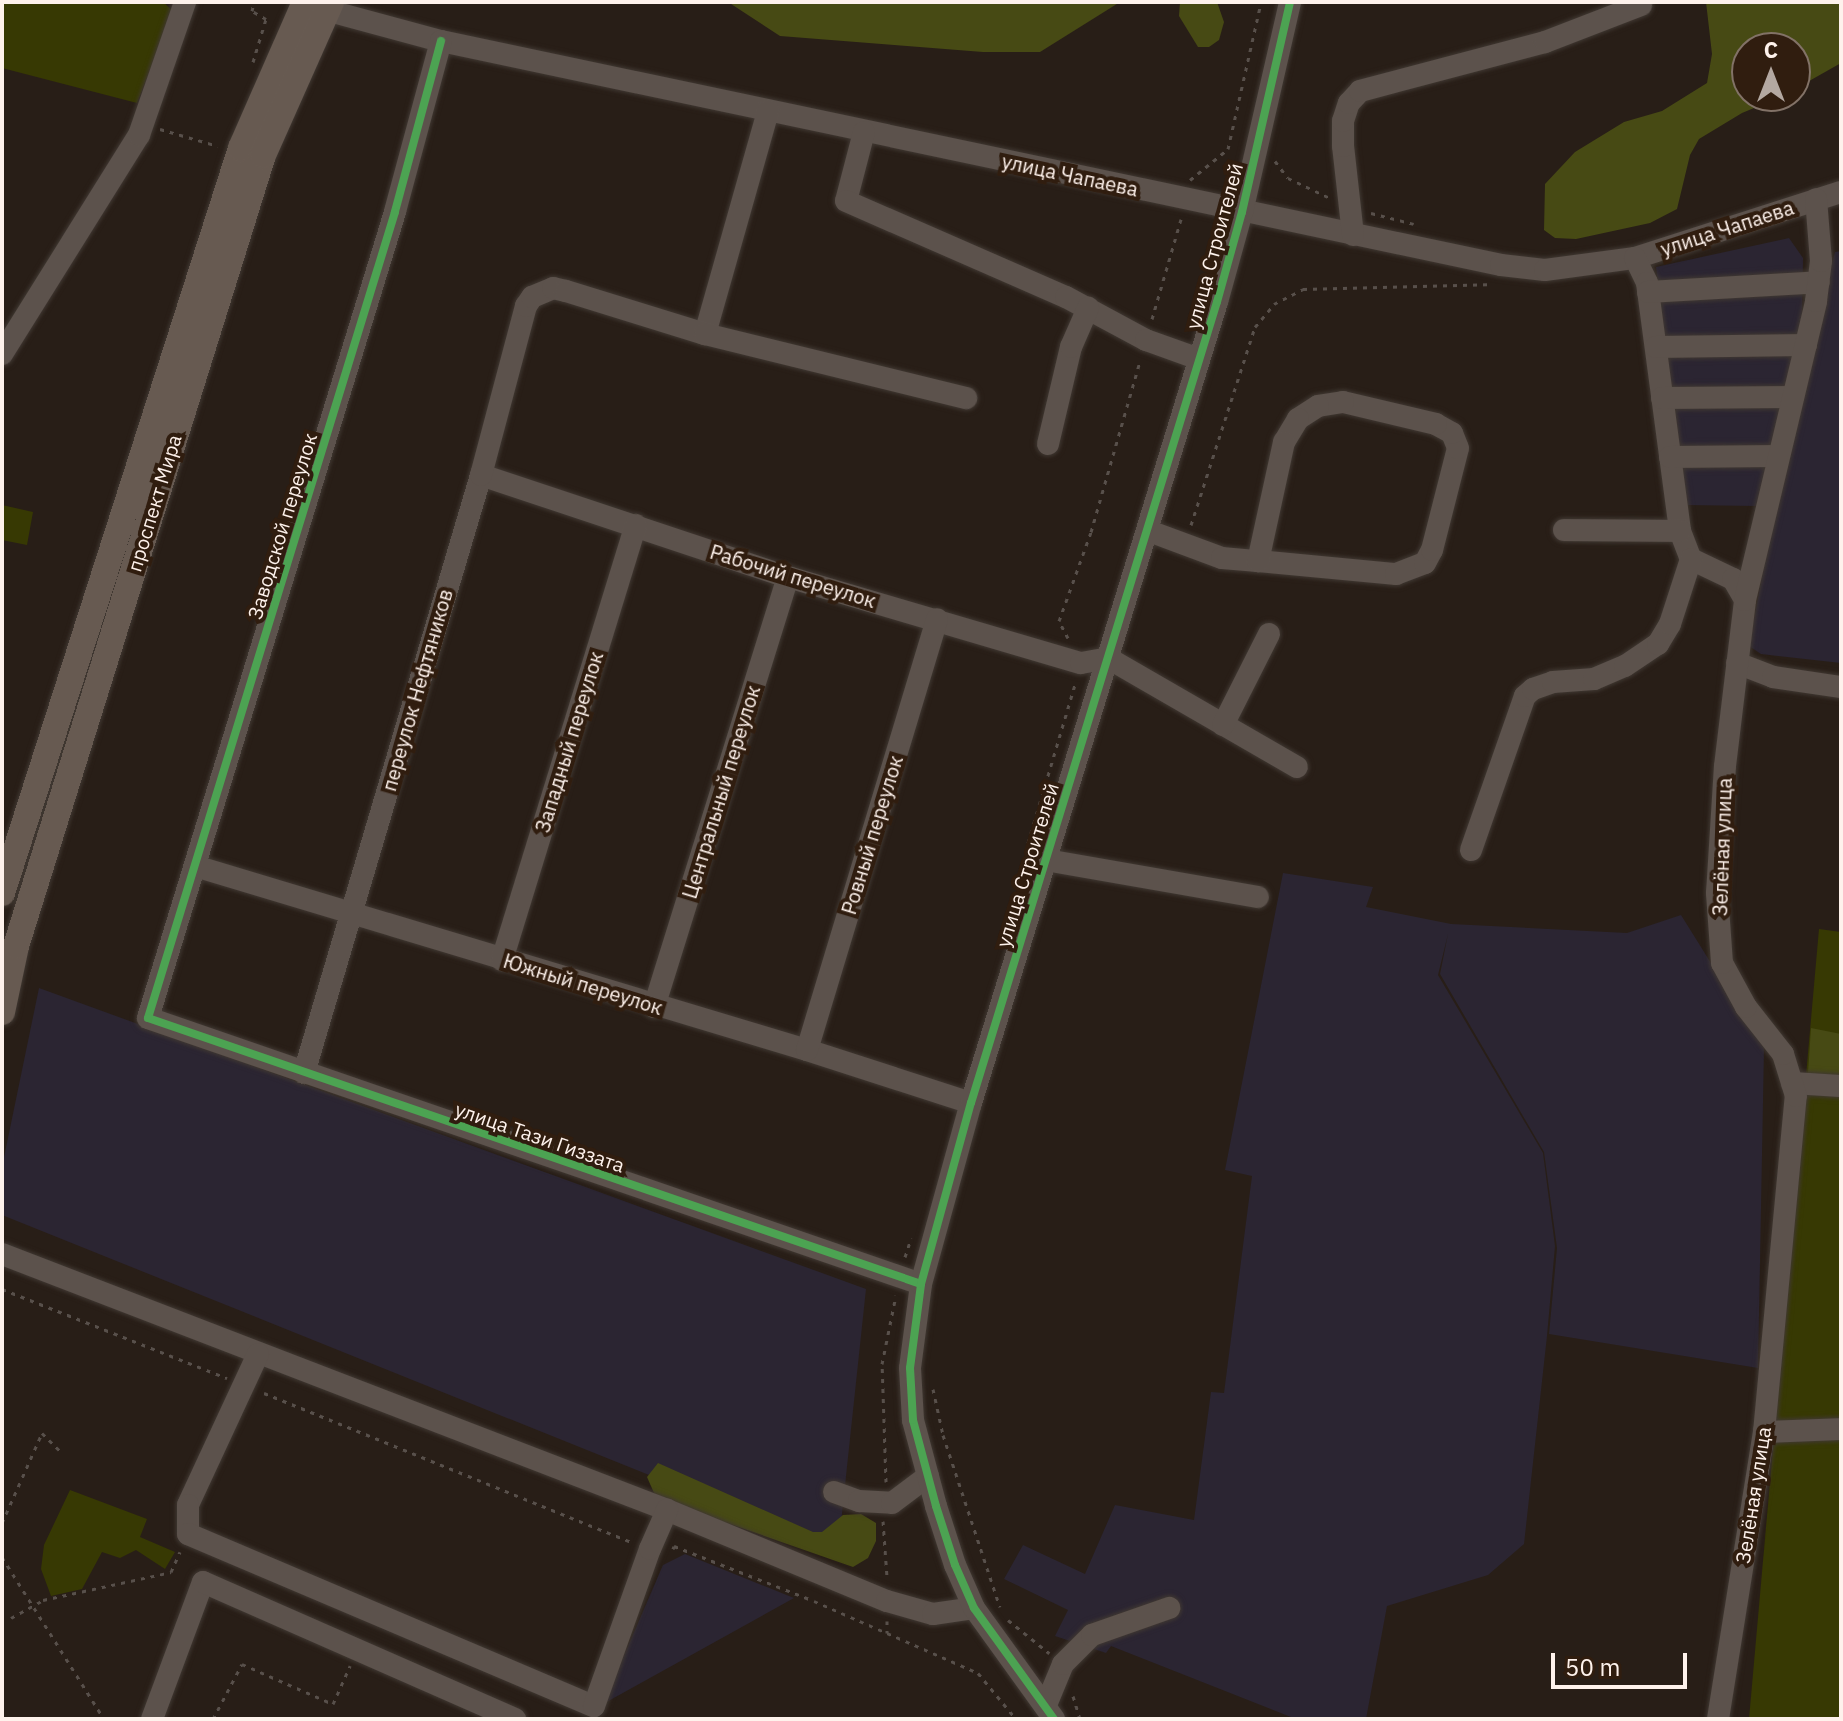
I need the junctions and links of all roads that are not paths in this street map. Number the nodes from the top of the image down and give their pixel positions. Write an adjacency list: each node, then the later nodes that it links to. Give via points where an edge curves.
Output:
1 (185, 2): 19 (street, via 143,124)
2 (1290, 2): 10 (street, улица Строителей)
3 (313, 4): 5 (street, улица Чапаева); 46 (main road, проспект Мира, via 241,148); 51 (main road, проспект Мира, via 16,946)
4 (1641, 5): 11 (street, via 1545,42 1360,91 1343,121)
5 (441, 41): 6 (street, улица Чапаева); 45 (street, Заводской переулок, via 395,212)
6 (768, 111): 7 (street, улица Чапаева); 16 (street)
7 (864, 132): 10 (street, улица Чапаева); 15 (street, via 846,201)
8 (1841, 192): 9 (street, улица Чапаева)
9 (1816, 199): 12 (street, улица Чапаева); 13 (street, Зелёная улица)
10 (1242, 212): 11 (street, улица Чапаева); 20 (street, улица Строителей)
11 (1353, 235): 12 (street, улица Чапаева, via 1545,270)
12 (1635, 258): 14 (street)
13 (1819, 282): 14 (street); 17 (street, Зелёная улица)
14 (1648, 292): 18 (street)
15 (1088, 308): 20 (street, via 1146,340); 24 (street, via 1071,347)
16 (705, 334): 22 (street); 27 (street, переулок Нефтяников, via 553,288 540,291 526,306)
17 (1806, 345): 18 (street); 21 (street, Зелёная улица)
18 (1656, 347): 23 (street)
19 (2, 354)
20 (1199, 359): 30 (street, улица Строителей)
21 (1793, 397): 23 (street); 25 (street, Зелёная улица)
22 (966, 398)
23 (1662, 398): 26 (street)
24 (1048, 444)
25 (1778, 456): 26 (street); 35 (street, Зелёная улица)
26 (1670, 457): 31 (street)
27 (481, 475): 28 (street, Рабочий переулок); 48 (street, переулок Нефтяников)
28 (636, 525): 34 (street, Рабочий переулок); 49 (street, Западный переулок)
29 (1564, 530): 31 (street)
30 (1149, 531): 33 (street, via 1222,558); 38 (street, улица Строителей)
31 (1680, 531): 32 (street)
32 (1691, 559): 35 (street, via 1733,579); 43 (street, via 1658,644 1594,679 1553,682 1525,696)
33 (1258, 561): 33 (street, via 1396,574 1425,563 1458,448 1452,433 1436,424 1343,402 1318,406 1298,419 1284,442)
34 (788, 577): 36 (street, Рабочий переулок); 50 (street, Центральный переулок)
35 (1745, 600): 39 (street, Зелёная улица)
36 (937, 619): 38 (street, Рабочий переулок, via 1081,663); 53 (street, Ровный переулок)
37 (1269, 634): 41 (street)
38 (1108, 658): 41 (street); 44 (street, улица Строителей)
39 (1737, 663): 40 (street, via 1773,677); 55 (street, Зелёная улица, via 1717,893 1722,963 1746,1007 1783,1054)
40 (1841, 687)
41 (1223, 725): 42 (street)
42 (1297, 767)
43 (1471, 850)
44 (1046, 860): 47 (street); 57 (street, улица Строителей)
45 (195, 866): 48 (street, Южный переулок); 52 (street, Заводской переулок)
46 (2, 893)
47 (1258, 897)
48 (350, 915): 49 (street, Южный переулок); 54 (street, переулок Нефтяников)
49 (502, 960): 50 (street, Южный переулок)
50 (654, 1007): 53 (street, Южный переулок)
51 (2, 1012)
52 (148, 1018): 54 (street, улица Тази Гиззата)
53 (807, 1050): 57 (street, Южный переулок)
54 (304, 1073): 59 (street, улица Тази Гиззата)
55 (1792, 1083): 56 (street); 62 (street, Зелёная улица, via 1796,1096)
56 (1841, 1086)
57 (971, 1103): 59 (street, улица Строителей)
58 (2, 1254): 60 (street)
59 (921, 1284): 63 (street, улица Строителей, via 910,1368 913,1420)
60 (258, 1354): 65 (street); 69 (street, via 188,1505 188,1534)
61 (1841, 1429): 62 (street)
62 (1764, 1432): 72 (street, Зелёная улица)
63 (928, 1476): 64 (street, via 892,1503 859,1501); 66 (street, улица Строителей)
64 (834, 1492)
65 (667, 1510): 66 (street, via 887,1601 933,1614); 69 (street)
66 (974, 1608): 68 (street, улица Строителей)
67 (1169, 1608): 68 (street, via 1092,1635 1063,1664)
68 (1050, 1712)
69 (592, 1713)
70 (152, 1719): 71 (street, via 203,1582)
71 (515, 1719)
72 (1718, 1719)

